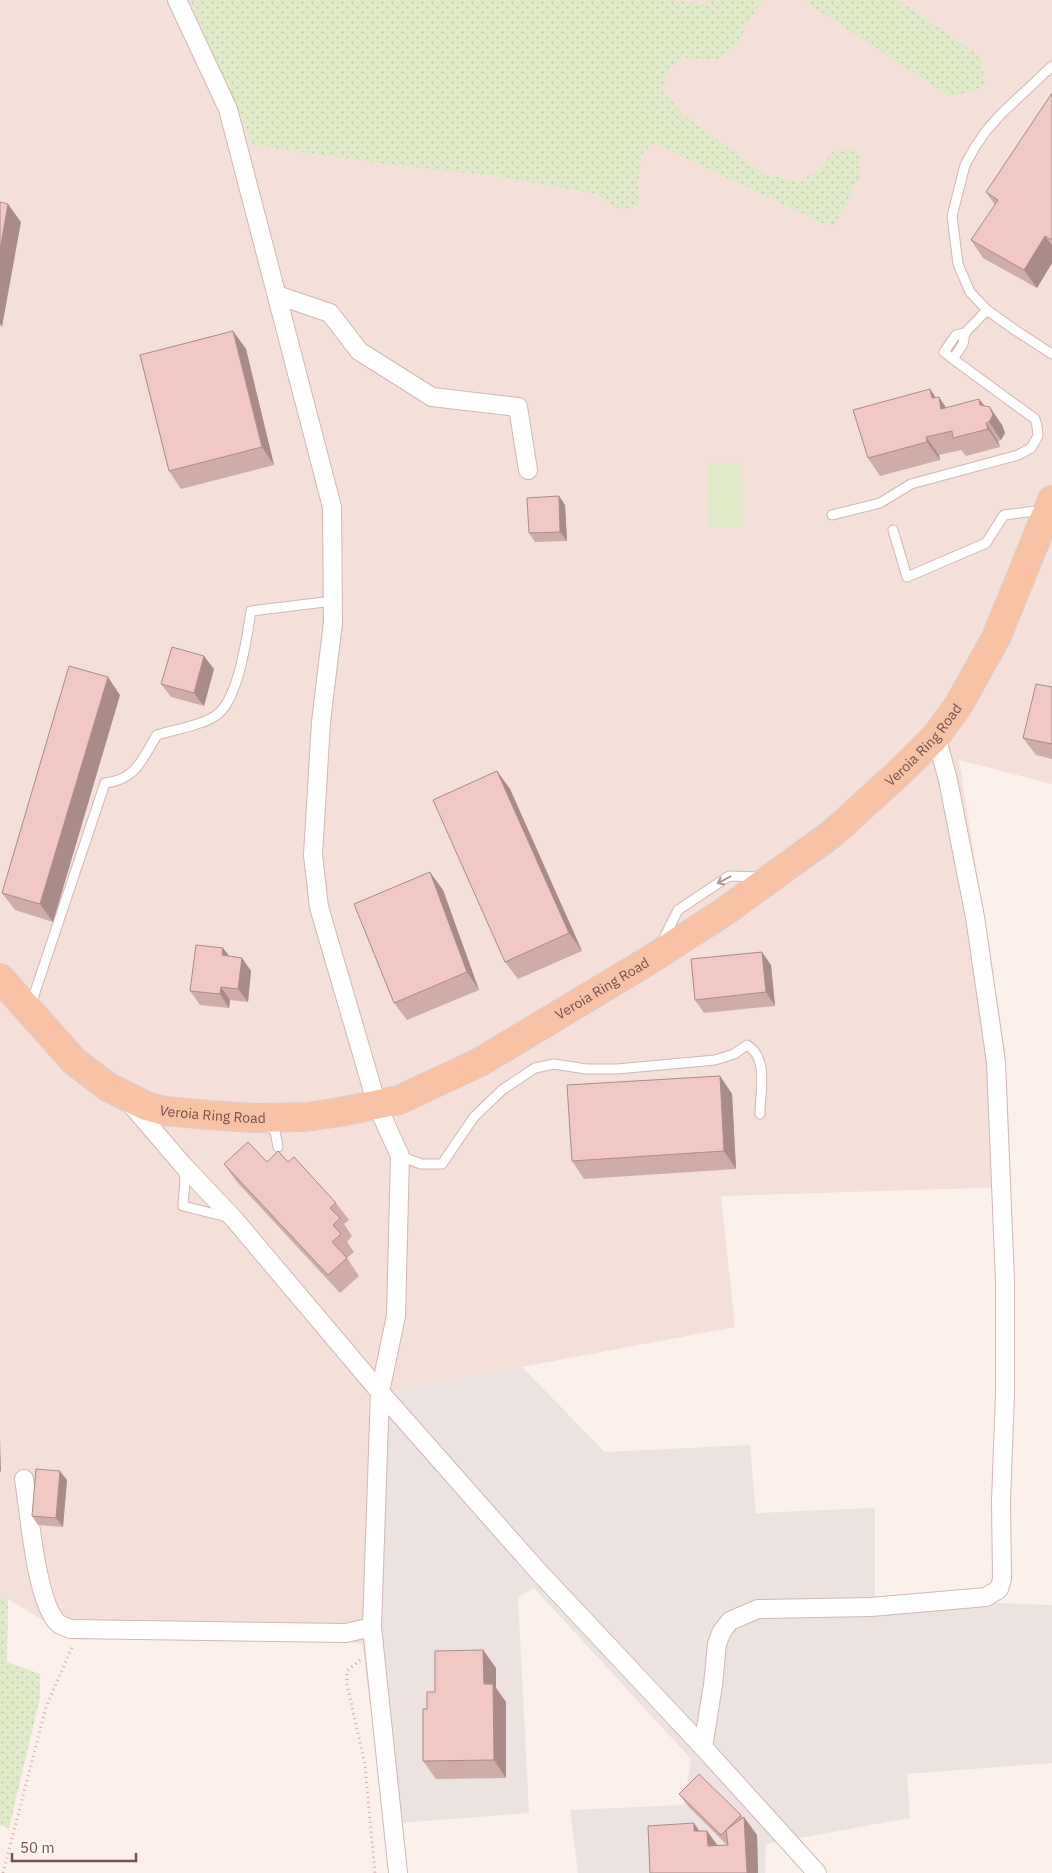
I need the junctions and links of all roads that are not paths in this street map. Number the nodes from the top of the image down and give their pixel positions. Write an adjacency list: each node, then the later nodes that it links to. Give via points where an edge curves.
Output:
1 (177, 0): 3 (street, via 228,109)
2 (1052, 66): 4 (lane, via 986,130 965,165 952,216 958,264 970,292)
3 (277, 296): 6 (street, via 330,313 359,351 432,397 518,407); 10 (street, via 332,507)
4 (987, 310): 5 (lane); 8 (lane, via 965,333 956,335 944,352 1035,419 1038,436 1031,448 1002,460 912,484 880,503)
5 (1052, 354)
6 (528, 470)
7 (1050, 505): 9 (lane, via 1004,515 986,543 907,577); 11 (main road, Verοia Ring Road, via 996,638 958,706)
8 (832, 515)
9 (893, 530)
10 (333, 601): 13 (lane, via 251,611 231,697 218,714 200,723 157,735 134,772 118,782 105,783); 15 (street, via 313,855 318,907)
11 (936, 736): 15 (main road, Verοia Ring Road, via 833,833 724,912 654,958 480,1062 400,1100); 25 (street, via 975,917 996,1062 1005,1281 1002,1578 999,1589 986,1597 872,1607 758,1609 730,1621 717,1644)
12 (0, 978): 13 (main road, Verοia Ring Road)
13 (29, 1012): 14 (main road, Verοia Ring Road, via 74,1060)
14 (124, 1096): 17 (main road, Verοia Ring Road, via 165,1111); 20 (street)
15 (377, 1105): 17 (main road, Verοia Ring Road, via 306,1117); 19 (street)
16 (760, 1114): 19 (lane, via 762,1064 755,1050 747,1045 734,1054 715,1060 617,1069 554,1064 535,1068 502,1090 474,1117 442,1164 421,1164)
17 (253, 1118): 18 (lane, via 275,1131)
18 (278, 1147)
19 (400, 1156): 22 (street, via 396,1316)
20 (182, 1164): 21 (street); 21 (lane, via 185,1180 183,1206)
21 (234, 1219): 22 (street)
22 (380, 1392): 24 (street); 25 (street, via 537,1570)
23 (24, 1479): 24 (street, via 37,1571 48,1608 59,1624 70,1629 346,1632)
24 (372, 1627): 26 (street)
25 (703, 1747): 27 (street)
26 (398, 1873)
27 (817, 1873)

